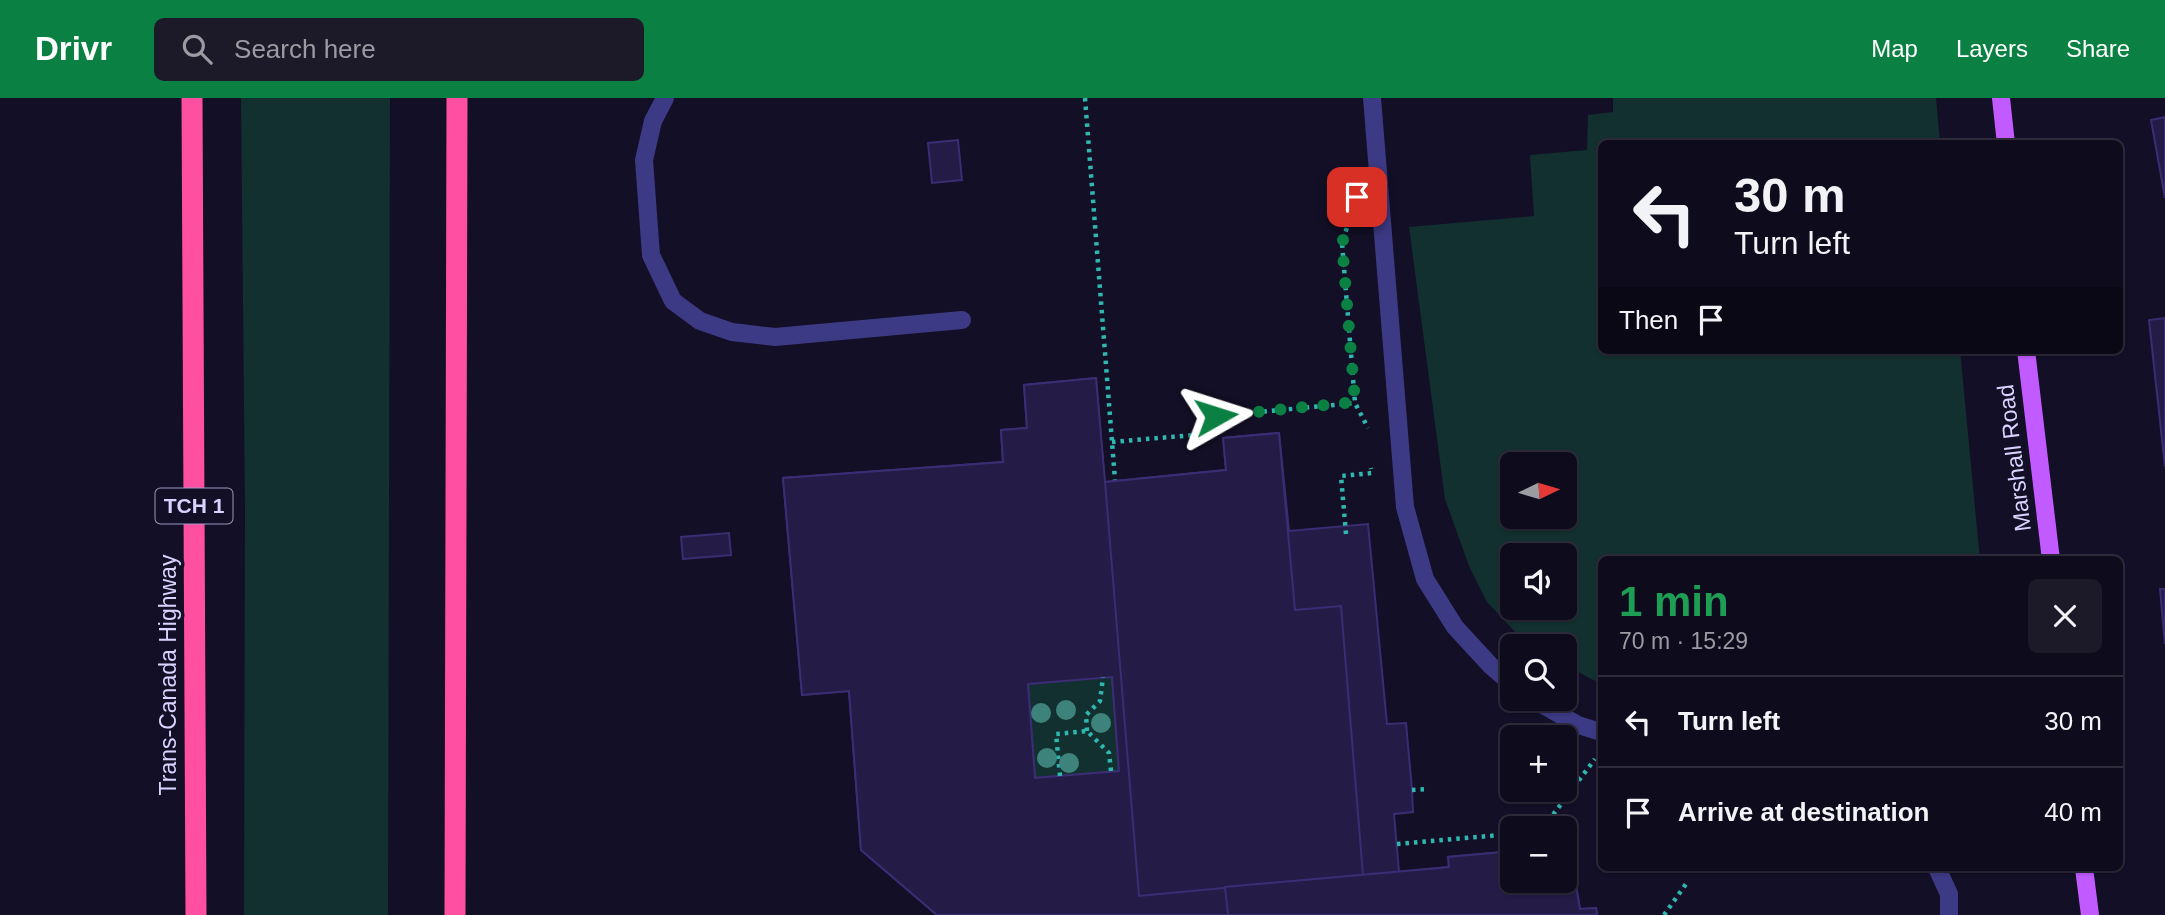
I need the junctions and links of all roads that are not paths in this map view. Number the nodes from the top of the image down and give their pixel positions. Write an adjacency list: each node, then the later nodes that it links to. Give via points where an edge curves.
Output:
1 (192, 98): 15 (highway, Trans-Canada Highway / TCH 1)
2 (457, 98): 16 (highway)
3 (665, 98): 7 (lane, via 653,121 644,160 651,255 673,301 700,321 732,332 775,337)
4 (1372, 98): 10 (lane, via 1405,507 1424,579 1455,627)
5 (2001, 98): 6 (main road)
6 (2006, 140)
7 (962, 320)
8 (2026, 354): 9 (main road, Marshall Road)
9 (2051, 556)
10 (1500, 674)
11 (1554, 711): 12 (lane)
12 (1598, 731)
13 (1938, 871): 17 (lane, via 1950,894)
14 (2084, 871): 18 (main road)
15 (195, 915)
16 (455, 915)
17 (1949, 915)
18 (2090, 915)

